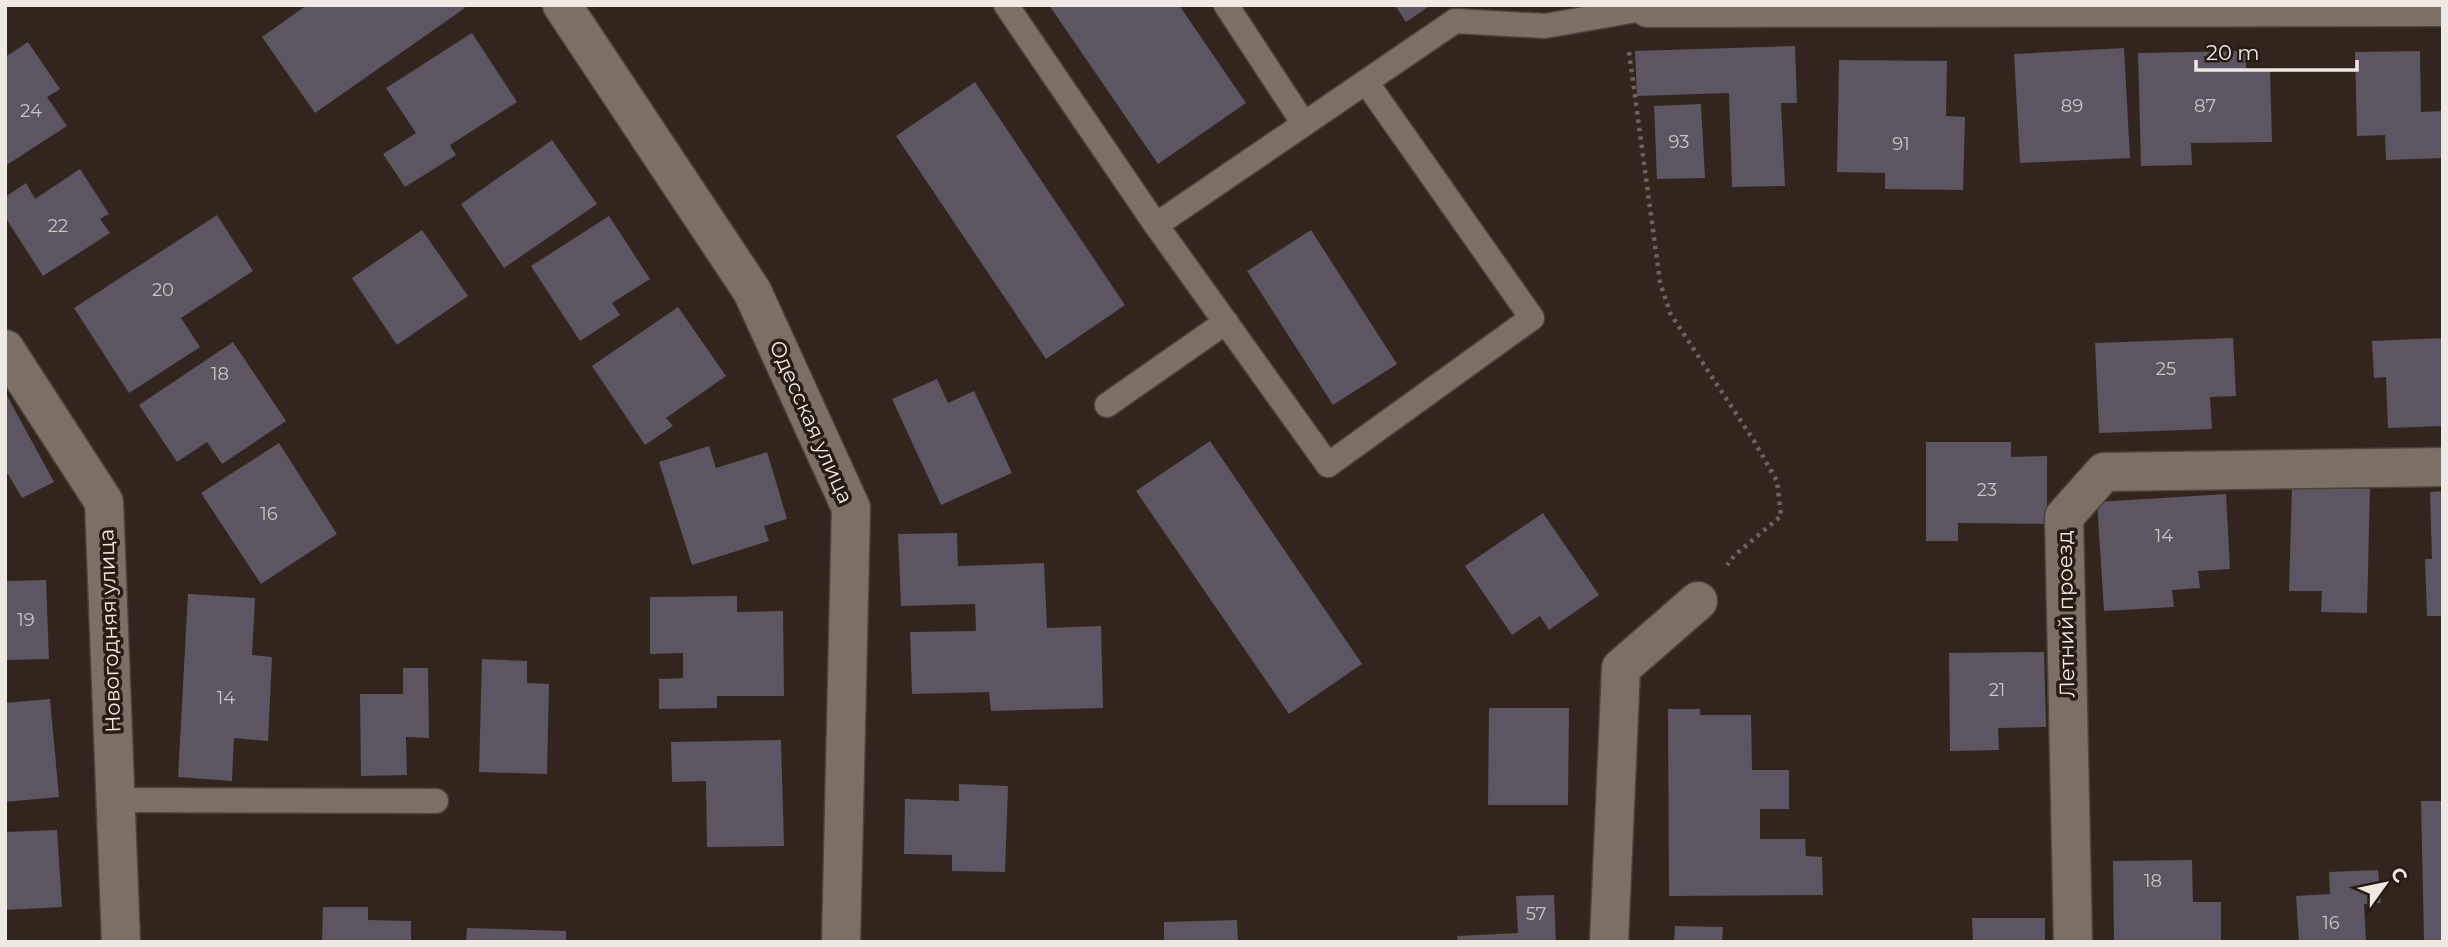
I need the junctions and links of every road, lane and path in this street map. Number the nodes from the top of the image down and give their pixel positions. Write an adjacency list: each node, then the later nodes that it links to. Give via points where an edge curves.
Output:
1 (562, 5): 17 (street, Одесская улица, via 752,291 851,508)
2 (1006, 5): 8 (lane)
3 (1226, 5): 7 (lane)
4 (1648, 7): 5 (street); 6 (lane, via 1545,26 1455,21); 13 (path, via 1629,48 1660,282 1670,313 1777,481 1781,516 1735,555)
5 (2443, 7)
6 (1366, 82): 7 (lane); 9 (lane, via 1532,318 1328,465)
7 (1304, 124): 8 (lane)
8 (1156, 225): 9 (lane)
9 (1226, 322): 11 (lane)
10 (5, 349): 14 (street, Новогодняя улица, via 104,502)
11 (1107, 405)
12 (2443, 467): 19 (street, Летний проезд, via 2104,472 2064,517)
13 (1698, 601): 18 (street, via 1621,668)
14 (117, 800): 15 (lane); 16 (street, Новогодняя улица)
15 (436, 801)
16 (121, 942)
17 (841, 942)
18 (1609, 942)
19 (2073, 942)

